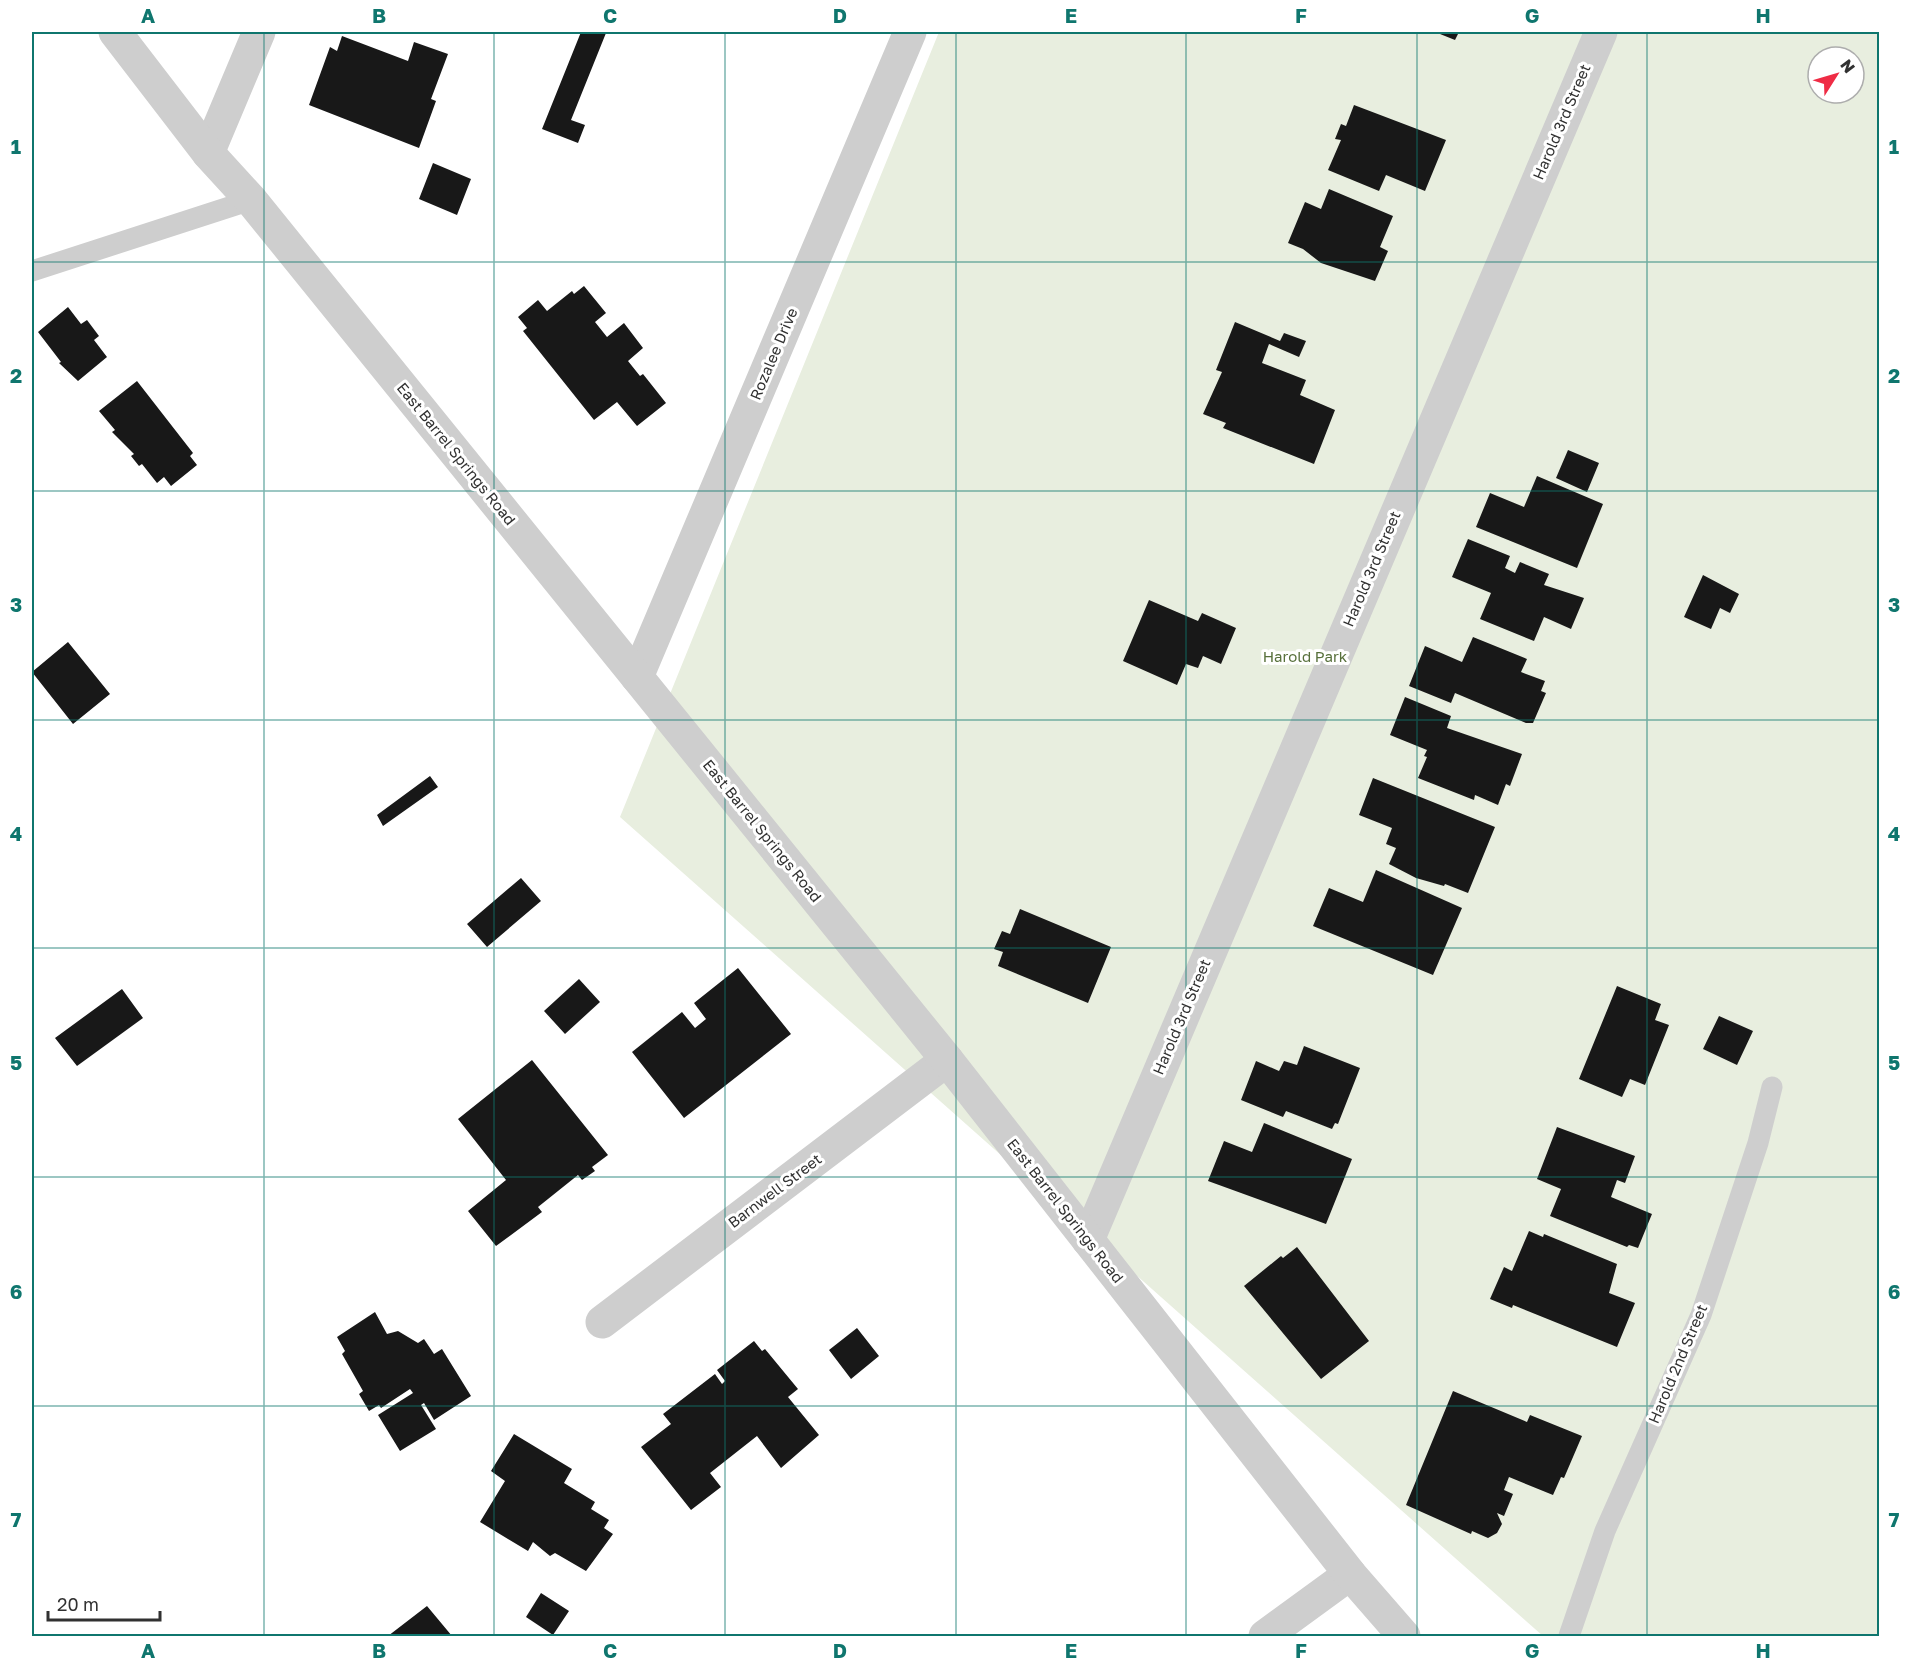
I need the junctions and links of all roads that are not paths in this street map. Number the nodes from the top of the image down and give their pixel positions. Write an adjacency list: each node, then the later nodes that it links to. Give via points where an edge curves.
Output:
1 (115, 32): 5 (street, East Barrel Springs Road)
2 (259, 32): 5 (street)
3 (910, 32): 8 (street, Rozalee Drive)
4 (1601, 32): 11 (street, Harold 3rd Street)
5 (208, 153): 6 (street, East Barrel Springs Road)
6 (251, 201): 7 (lane); 8 (street, East Barrel Springs Road)
7 (32, 271)
8 (637, 677): 9 (street, East Barrel Springs Road)
9 (947, 1060): 11 (street, East Barrel Springs Road); 12 (street, Barnwell Street)
10 (1772, 1087): 16 (lane, Harold 2nd Street, via 1758,1143 1701,1315 1605,1531)
11 (1088, 1240): 13 (street, East Barrel Springs Road)
12 (602, 1322)
13 (1350, 1574): 14 (street); 15 (street, East Barrel Springs Road)
14 (1265, 1636)
15 (1404, 1636)
16 (1569, 1636)

